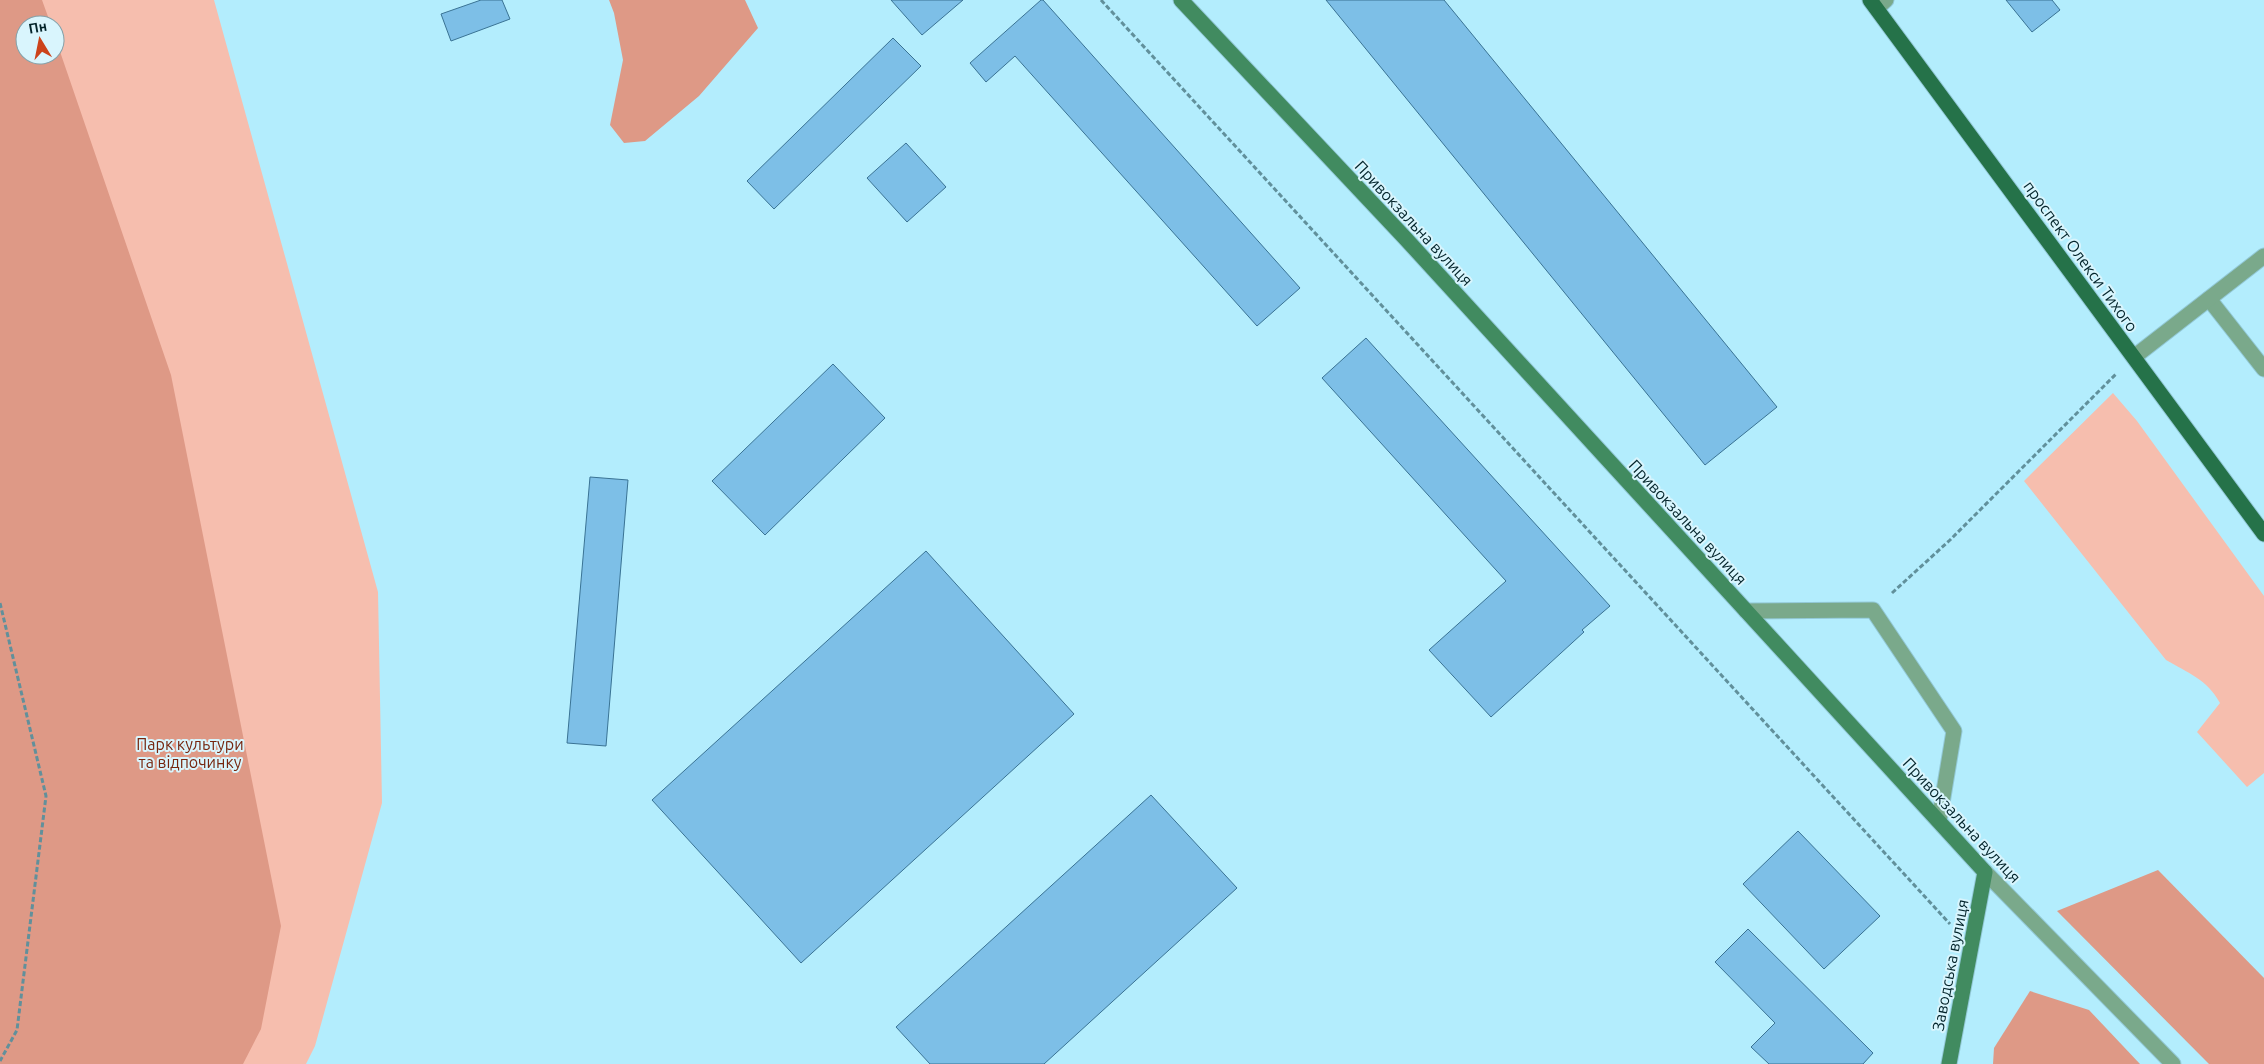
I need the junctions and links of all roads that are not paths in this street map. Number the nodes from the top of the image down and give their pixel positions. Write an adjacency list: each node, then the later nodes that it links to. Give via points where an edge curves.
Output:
1 (1181, 0): 8 (street, Привокзальна вулиця, via 1412,246)
2 (1877, 3): 5 (main road, проспект Олекси Тихого)
3 (2264, 256): 4 (street)
4 (2209, 299): 5 (street); 6 (street)
5 (2134, 357): 7 (main road, проспект Олекси Тихого)
6 (2264, 369)
7 (2264, 534)
8 (1746, 611): 9 (street, Привокзальна вулиця); 9 (street, via 1873,610 1954,731)
9 (1939, 821): 10 (street, Привокзальна вулиця)
10 (1985, 872): 11 (street, Заводська вулиця); 12 (street, Привокзальна вулиця)
11 (1949, 1064)
12 (2173, 1064)

